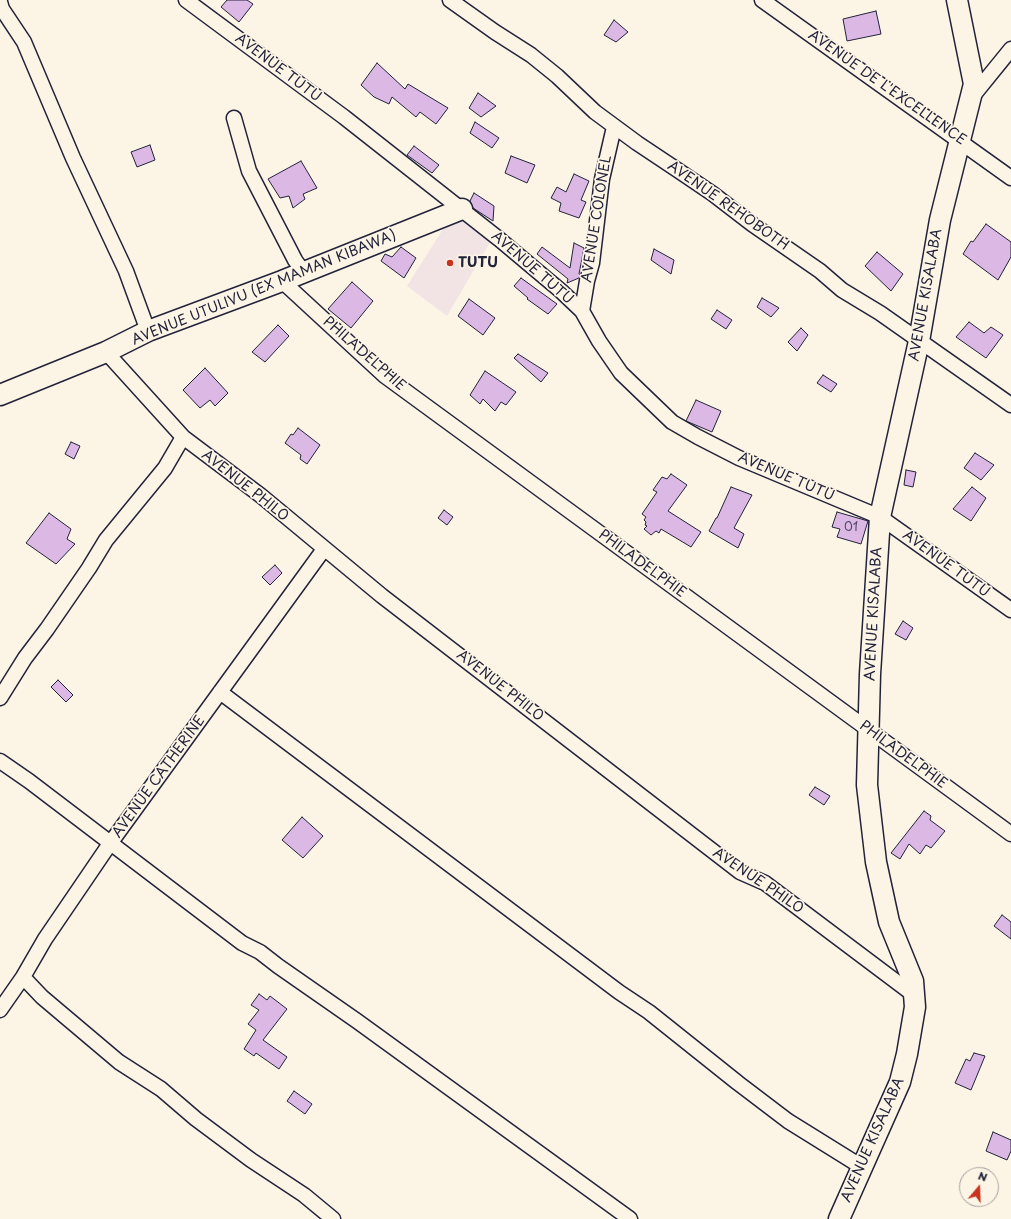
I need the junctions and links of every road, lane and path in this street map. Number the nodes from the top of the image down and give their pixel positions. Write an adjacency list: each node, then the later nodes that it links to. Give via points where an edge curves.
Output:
1 (186, 0): 12 (street, AVENUE TUTU, via 344,117)
2 (450, 0): 9 (street, AVENUE REHOBOTH, via 531,55)
3 (762, 0): 10 (street, AVENUE DE L'EXCELLENCE)
4 (957, 0): 7 (street, AVENUE KISALABA, via 974,84)
5 (0, 2): 16 (street, via 24,42 73,158 126,270)
6 (1011, 49): 7 (street)
7 (970, 99): 10 (street, AVENUE KISALABA)
8 (234, 118): 13 (street, via 249,171 295,260)
9 (614, 126): 15 (street, AVENUE COLONEL, via 602,178 592,263); 17 (street, AVENUE REHOBOTH, via 713,194 820,271 842,290)
10 (960, 140): 11 (street, AVENUE DE L'EXCELLENCE); 17 (street, AVENUE KISALABA, via 940,220)
11 (1011, 178)
12 (462, 209): 13 (street, AVENUE UTULIVU (EX MAMAN KIBAWA)); 15 (street, AVENUE TUTU)
13 (304, 272): 14 (street, AVENUE UTULIVU (EX MAMAN KIBAWA))
14 (282, 281): 16 (street, AVENUE UTULIVU (EX MAMAN KIBAWA)); 27 (street, PHILADELPHIE, via 386,376)
15 (582, 311): 22 (street, AVENUE TUTU, via 621,373 672,422 740,458)
16 (148, 332): 18 (street, AVENUE UTULIVU (EX MAMAN KIBAWA))
17 (919, 341): 20 (street, AVENUE REHOBOTH); 22 (street, AVENUE KISALABA)
18 (106, 352): 19 (street, AVENUE UTULIVU (EX MAMAN KIBAWA)); 21 (street, AVENUE PHILO)
19 (0, 395)
20 (1011, 405)
21 (183, 437): 23 (street, AVENUE PHILO, via 260,495); 26 (street, via 165,468 106,540)
22 (880, 517): 24 (street, AVENUE TUTU); 27 (street, AVENUE KISALABA)
23 (324, 549): 25 (street, AVENUE CATHERINE); 32 (street, AVENUE PHILO, via 740,872 765,884)
24 (1011, 610)
25 (220, 692): 30 (street, AVENUE CATHERINE); 34 (street, via 649,1012 788,1121)
26 (0, 698)
27 (869, 730): 29 (street, PHILADELPHIE); 32 (street, AVENUE KISALABA, via 868,785 876,862 889,922 914,981)
28 (0, 761): 30 (street)
29 (1011, 834)
30 (111, 843): 31 (street, AVENUE CATHERINE, via 45,939); 36 (street, via 242,943 260,952 357,1021)
31 (23, 977): 33 (street, AVENUE CATHERINE); 35 (street, via 42,997 119,1062 161,1089 196,1119 304,1195)
32 (914, 995): 34 (street, AVENUE KISALABA, via 907,1054 900,1082)
33 (0, 1010)
34 (862, 1167): 37 (street, AVENUE KISALABA)
35 (333, 1219)
36 (630, 1219)
37 (838, 1219)

